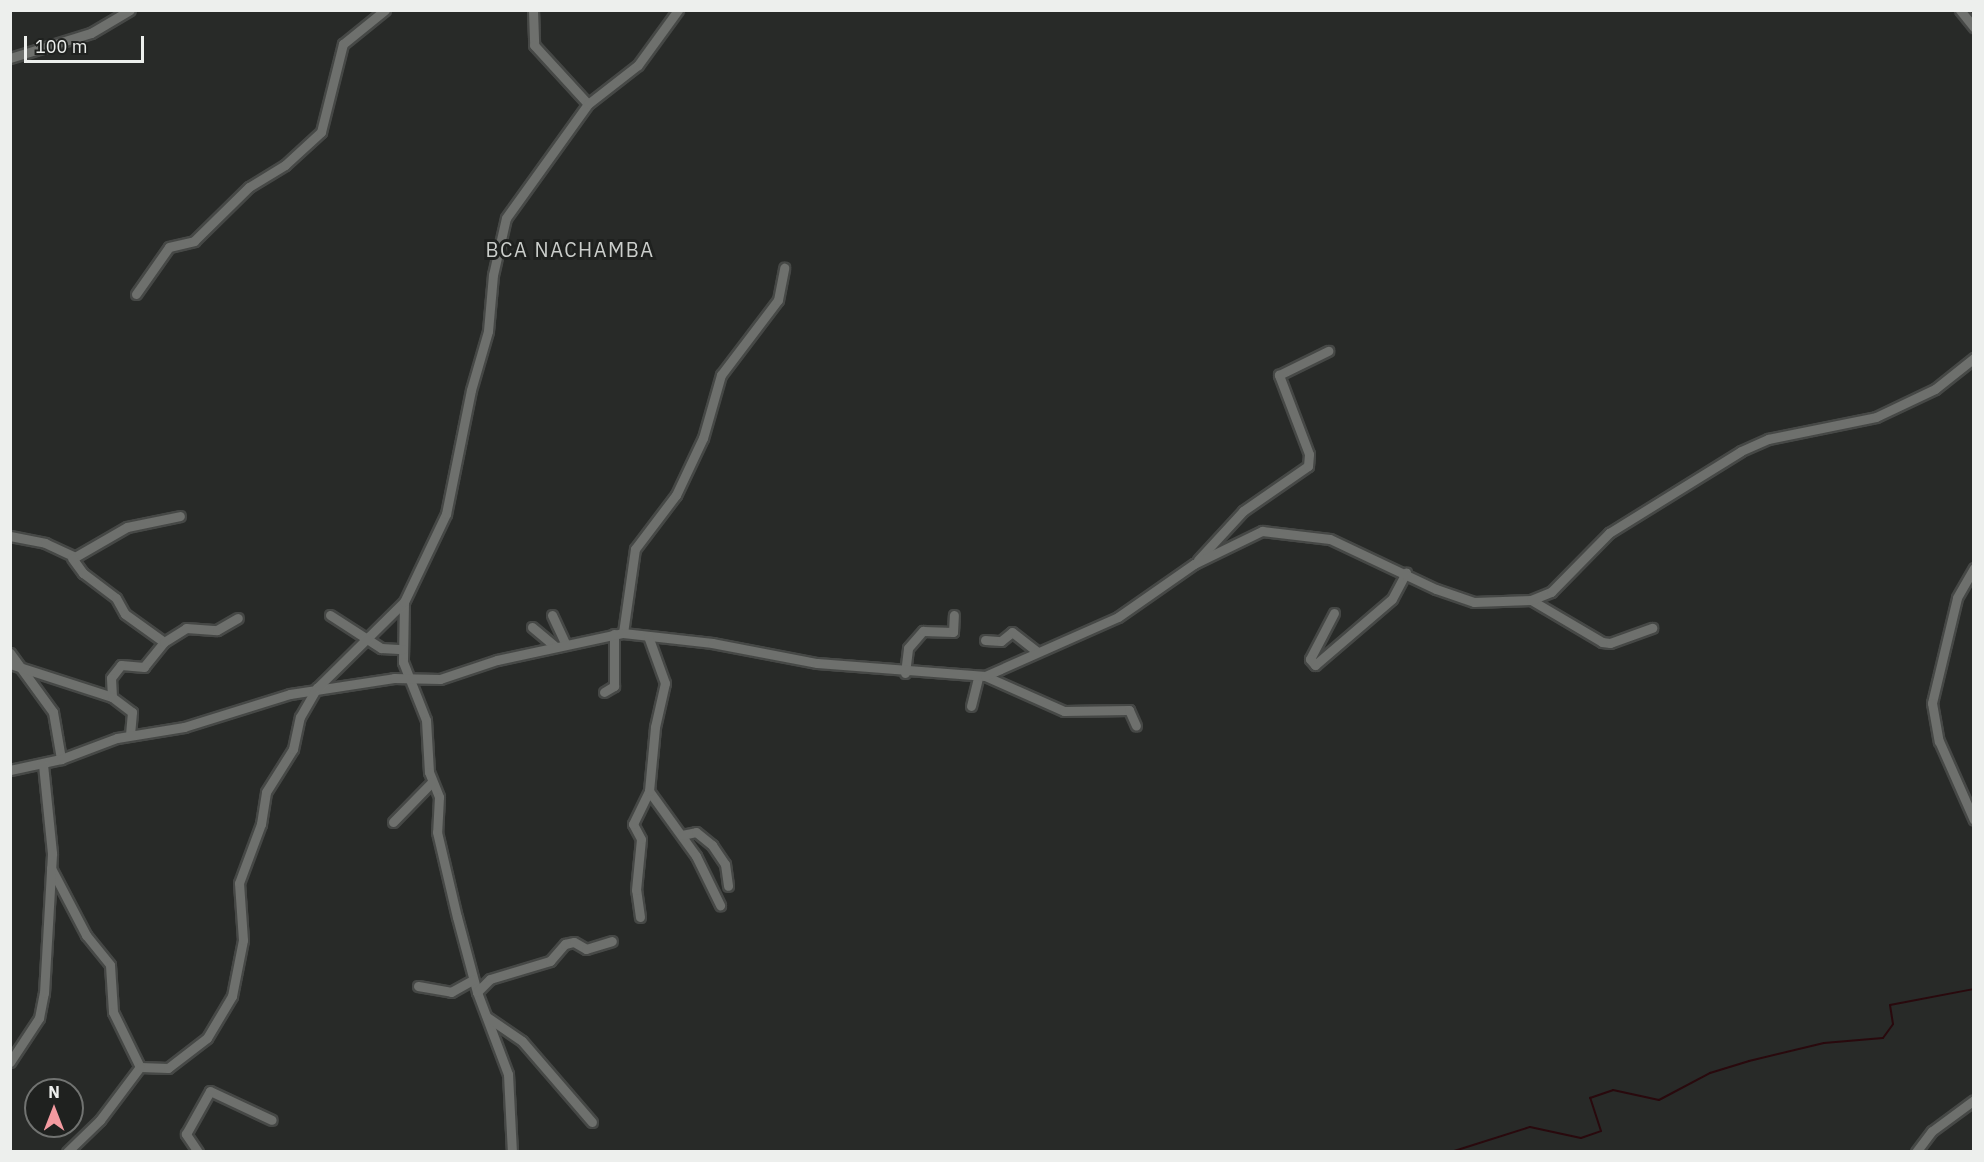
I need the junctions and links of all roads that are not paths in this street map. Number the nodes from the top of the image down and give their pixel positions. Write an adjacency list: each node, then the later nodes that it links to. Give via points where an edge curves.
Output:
1 (130, 10): 7 (street, via 91,33)
2 (385, 10): 10 (street, via 343,44 321,132 285,165 249,187 194,242 169,247)
3 (532, 10): 8 (street, via 534,45)
4 (678, 10): 8 (street, via 638,65)
5 (1960, 10): 6 (street)
6 (1974, 27)
7 (10, 58)
8 (588, 104): 22 (street, via 506,218 493,276 488,331 471,390 446,514)
9 (784, 268): 30 (street, via 778,300 721,375 703,438 676,495 635,549)
10 (136, 294)
11 (1328, 351): 16 (street, via 1279,375 1309,454 1308,466 1237,517)
12 (1974, 358): 21 (street, via 1935,388 1876,417 1768,439 1741,451 1609,533 1551,592)
13 (180, 516): 15 (street, via 135,524)
14 (10, 536): 15 (street, via 45,543)
15 (72, 558): 34 (street, via 83,573 116,598 125,614)
16 (1194, 564): 18 (street, via 1270,531 1330,539); 37 (street, via 1136,608)
17 (1974, 568): 20 (street)
18 (1406, 573): 21 (street, via 1474,602); 23 (street, via 1401,591 1315,665 1310,659)
19 (1974, 582): 20 (street)
20 (1957, 598): 54 (street, via 1935,691 1933,716)
21 (1531, 600): 29 (street, via 1602,642 1610,643)
22 (404, 602): 32 (street); 36 (street)
23 (1335, 613)
24 (330, 615): 32 (street)
25 (552, 615): 35 (street)
26 (954, 615): 40 (street, via 953,632 923,631 908,648)
27 (238, 618): 34 (street, via 217,630 186,628)
28 (532, 627): 35 (street)
29 (1652, 628)
30 (619, 634): 31 (street); 35 (street); 44 (street, via 614,686)
31 (648, 636): 40 (street); 53 (street, via 665,683 654,734)
32 (366, 639): 36 (street, via 381,648); 43 (street)
33 (985, 640): 37 (street, via 1001,641 1012,632)
34 (164, 642): 45 (street, via 144,667 121,665 111,678)
35 (560, 645): 42 (street, via 440,680)
36 (404, 649): 42 (street)
37 (1036, 651): 41 (street)
38 (10, 653): 39 (street)
39 (14, 664): 45 (street); 49 (street, via 53,712)
40 (905, 673): 41 (street)
41 (981, 677): 46 (street); 47 (street, via 1064,711 1129,710)
42 (410, 678): 43 (street); 52 (street, via 426,720)
43 (318, 688): 48 (street, via 184,727); 67 (street, via 300,717 290,755 266,792 261,824 239,883 243,940 223,1019 207,1038 168,1068)
44 (604, 692)
45 (112, 697): 48 (street, via 132,712)
46 (971, 706)
47 (1136, 726)
48 (130, 735): 49 (street)
49 (61, 759): 50 (street)
50 (43, 764): 51 (street); 57 (street, via 52,824)
51 (10, 770)
52 (432, 782): 55 (street); 62 (street, via 439,797 438,838)
53 (650, 791): 56 (street); 60 (street, via 633,824 641,839 636,890)
54 (1974, 820)
55 (393, 822)
56 (682, 835): 58 (street, via 696,832 712,845 725,864); 59 (street)
57 (51, 868): 66 (street, via 41,1010); 67 (street, via 86,935 110,965 113,1012)
58 (729, 886)
59 (720, 905)
60 (640, 917)
61 (612, 941): 64 (street, via 586,949 573,942 565,944 550,961 490,979)
62 (474, 980): 63 (street, via 451,992); 64 (street)
63 (418, 986)
64 (477, 992): 65 (street)
65 (485, 1016): 70 (street, via 522,1041); 73 (street, via 508,1074)
66 (10, 1062)
67 (140, 1067): 71 (street, via 100,1120)
68 (1974, 1100): 74 (street, via 1932,1131)
69 (272, 1120): 72 (street, via 210,1091 186,1134)
70 (592, 1122)
71 (67, 1152)
72 (198, 1152)
73 (512, 1152)
74 (1916, 1152)

